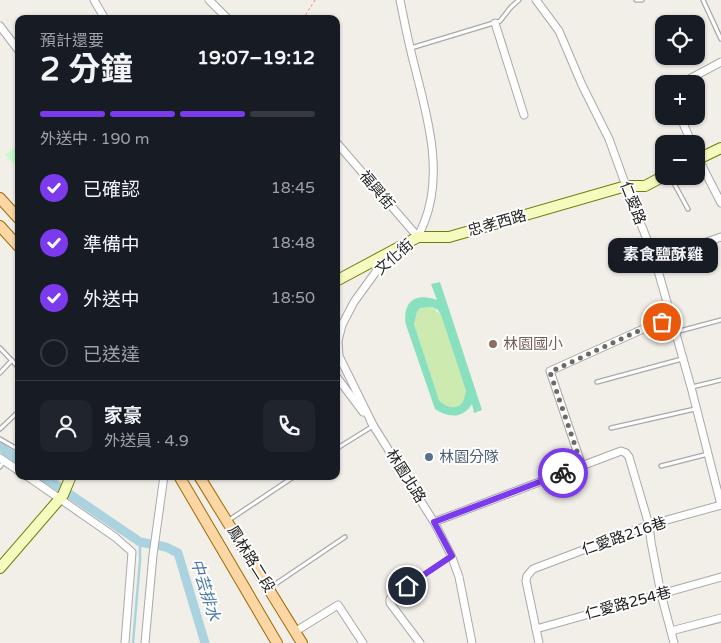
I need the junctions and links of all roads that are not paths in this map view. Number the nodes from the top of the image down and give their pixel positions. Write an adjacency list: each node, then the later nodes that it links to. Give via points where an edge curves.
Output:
1 (94, 0): 9 (street)
2 (209, 0): 10 (street)
3 (400, 0): 15 (street, 文化街)
4 (519, 0): 11 (lane)
5 (536, 0): 25 (street, 仁愛路, via 559,32 609,139)
6 (636, 0): 7 (lane)
7 (642, 0)
8 (703, 0): 13 (lane)
9 (103, 15)
10 (224, 15)
11 (495, 23): 15 (lane); 18 (street)
12 (0, 26): 14 (street)
13 (721, 39)
14 (15, 47)
15 (410, 48): 31 (street, 文化街, via 425,110 434,172 432,197)
16 (721, 62): 17 (street)
17 (697, 75)
18 (524, 114)
19 (340, 147): 31 (street, 福興街)
20 (721, 148): 21 (street)
21 (705, 155)
22 (705, 173): 27 (street)
23 (655, 181): 25 (street, 忠孝西路, via 645,186)
24 (675, 185): 28 (lane)
25 (626, 186): 31 (street, 忠孝西路, via 449,237); 34 (street, 仁愛路)
26 (0, 198): 29 (main road)
27 (721, 203)
28 (688, 209)
29 (15, 215)
30 (0, 226): 33 (main road)
31 (418, 237): 35 (street, 忠孝西路); 38 (street, 文化街, via 374,273 354,302)
32 (721, 237): 34 (street)
33 (15, 243)
34 (656, 260): 36 (street, 仁愛路)
35 (340, 280)
36 (672, 319): 39 (street, 仁愛路); 60 (street, via 550,372)
37 (721, 320): 39 (lane)
38 (340, 332)
39 (676, 332): 42 (street, 仁愛路)
40 (0, 348): 43 (lane)
41 (340, 358): 52 (street, 文化街)
42 (683, 359): 48 (lane); 49 (street, 仁愛路)
43 (12, 360): 44 (lane); 45 (lane)
44 (15, 363)
45 (0, 373)
46 (721, 380): 49 (lane)
47 (340, 381): 52 (street, 林園北路)
48 (598, 382)
49 (691, 387): 50 (street, 仁愛路)
50 (696, 408): 53 (lane); 58 (street, 仁愛路)
51 (15, 414): 54 (lane)
52 (373, 425): 56 (lane); 71 (street, 林園北路)
53 (611, 428)
54 (0, 429)
55 (0, 439): 57 (lane)
56 (340, 446)
57 (15, 448)
58 (708, 454): 61 (lane); 69 (street, 仁愛路)
59 (2, 462): 62 (street)
60 (582, 466): 71 (street); 72 (street, via 621,451 626,453)
61 (661, 466)
62 (15, 469)
63 (42, 480): 68 (street)
64 (163, 480): 85 (street)
65 (181, 480): 86 (main road, 鳳林路二段)
66 (201, 480): 70 (main road, 鳳林路二段)
67 (289, 480): 70 (lane)
68 (65, 486): 75 (street); 84 (street, via 132,552)
69 (721, 505): 72 (street, 仁愛路216巷)
70 (227, 521): 77 (main road, 鳳林路二段)
71 (434, 522): 74 (street, 林園北路)
72 (649, 525): 78 (street); 81 (street, 仁愛路216巷, via 529,572 526,576 527,590)
73 (345, 537): 77 (lane)
74 (452, 556): 79 (lane); 90 (street, 林園北路)
75 (0, 568)
76 (721, 578): 78 (street, 仁愛路254巷)
77 (269, 588): 82 (main road, 鳳林路二段)
78 (662, 594): 81 (street, 仁愛路254巷); 83 (street)
79 (390, 599): 89 (street)
80 (721, 618): 83 (street)
81 (536, 628): 91 (street)
82 (296, 631): 87 (main road, 鳳林路二段); 88 (street, via 338,605)
83 (671, 631): 92 (street)
84 (125, 643)
85 (145, 643)
86 (277, 643)
87 (302, 643)
88 (363, 643)
89 (420, 643)
90 (470, 643)
91 (539, 643)
92 (674, 643)

